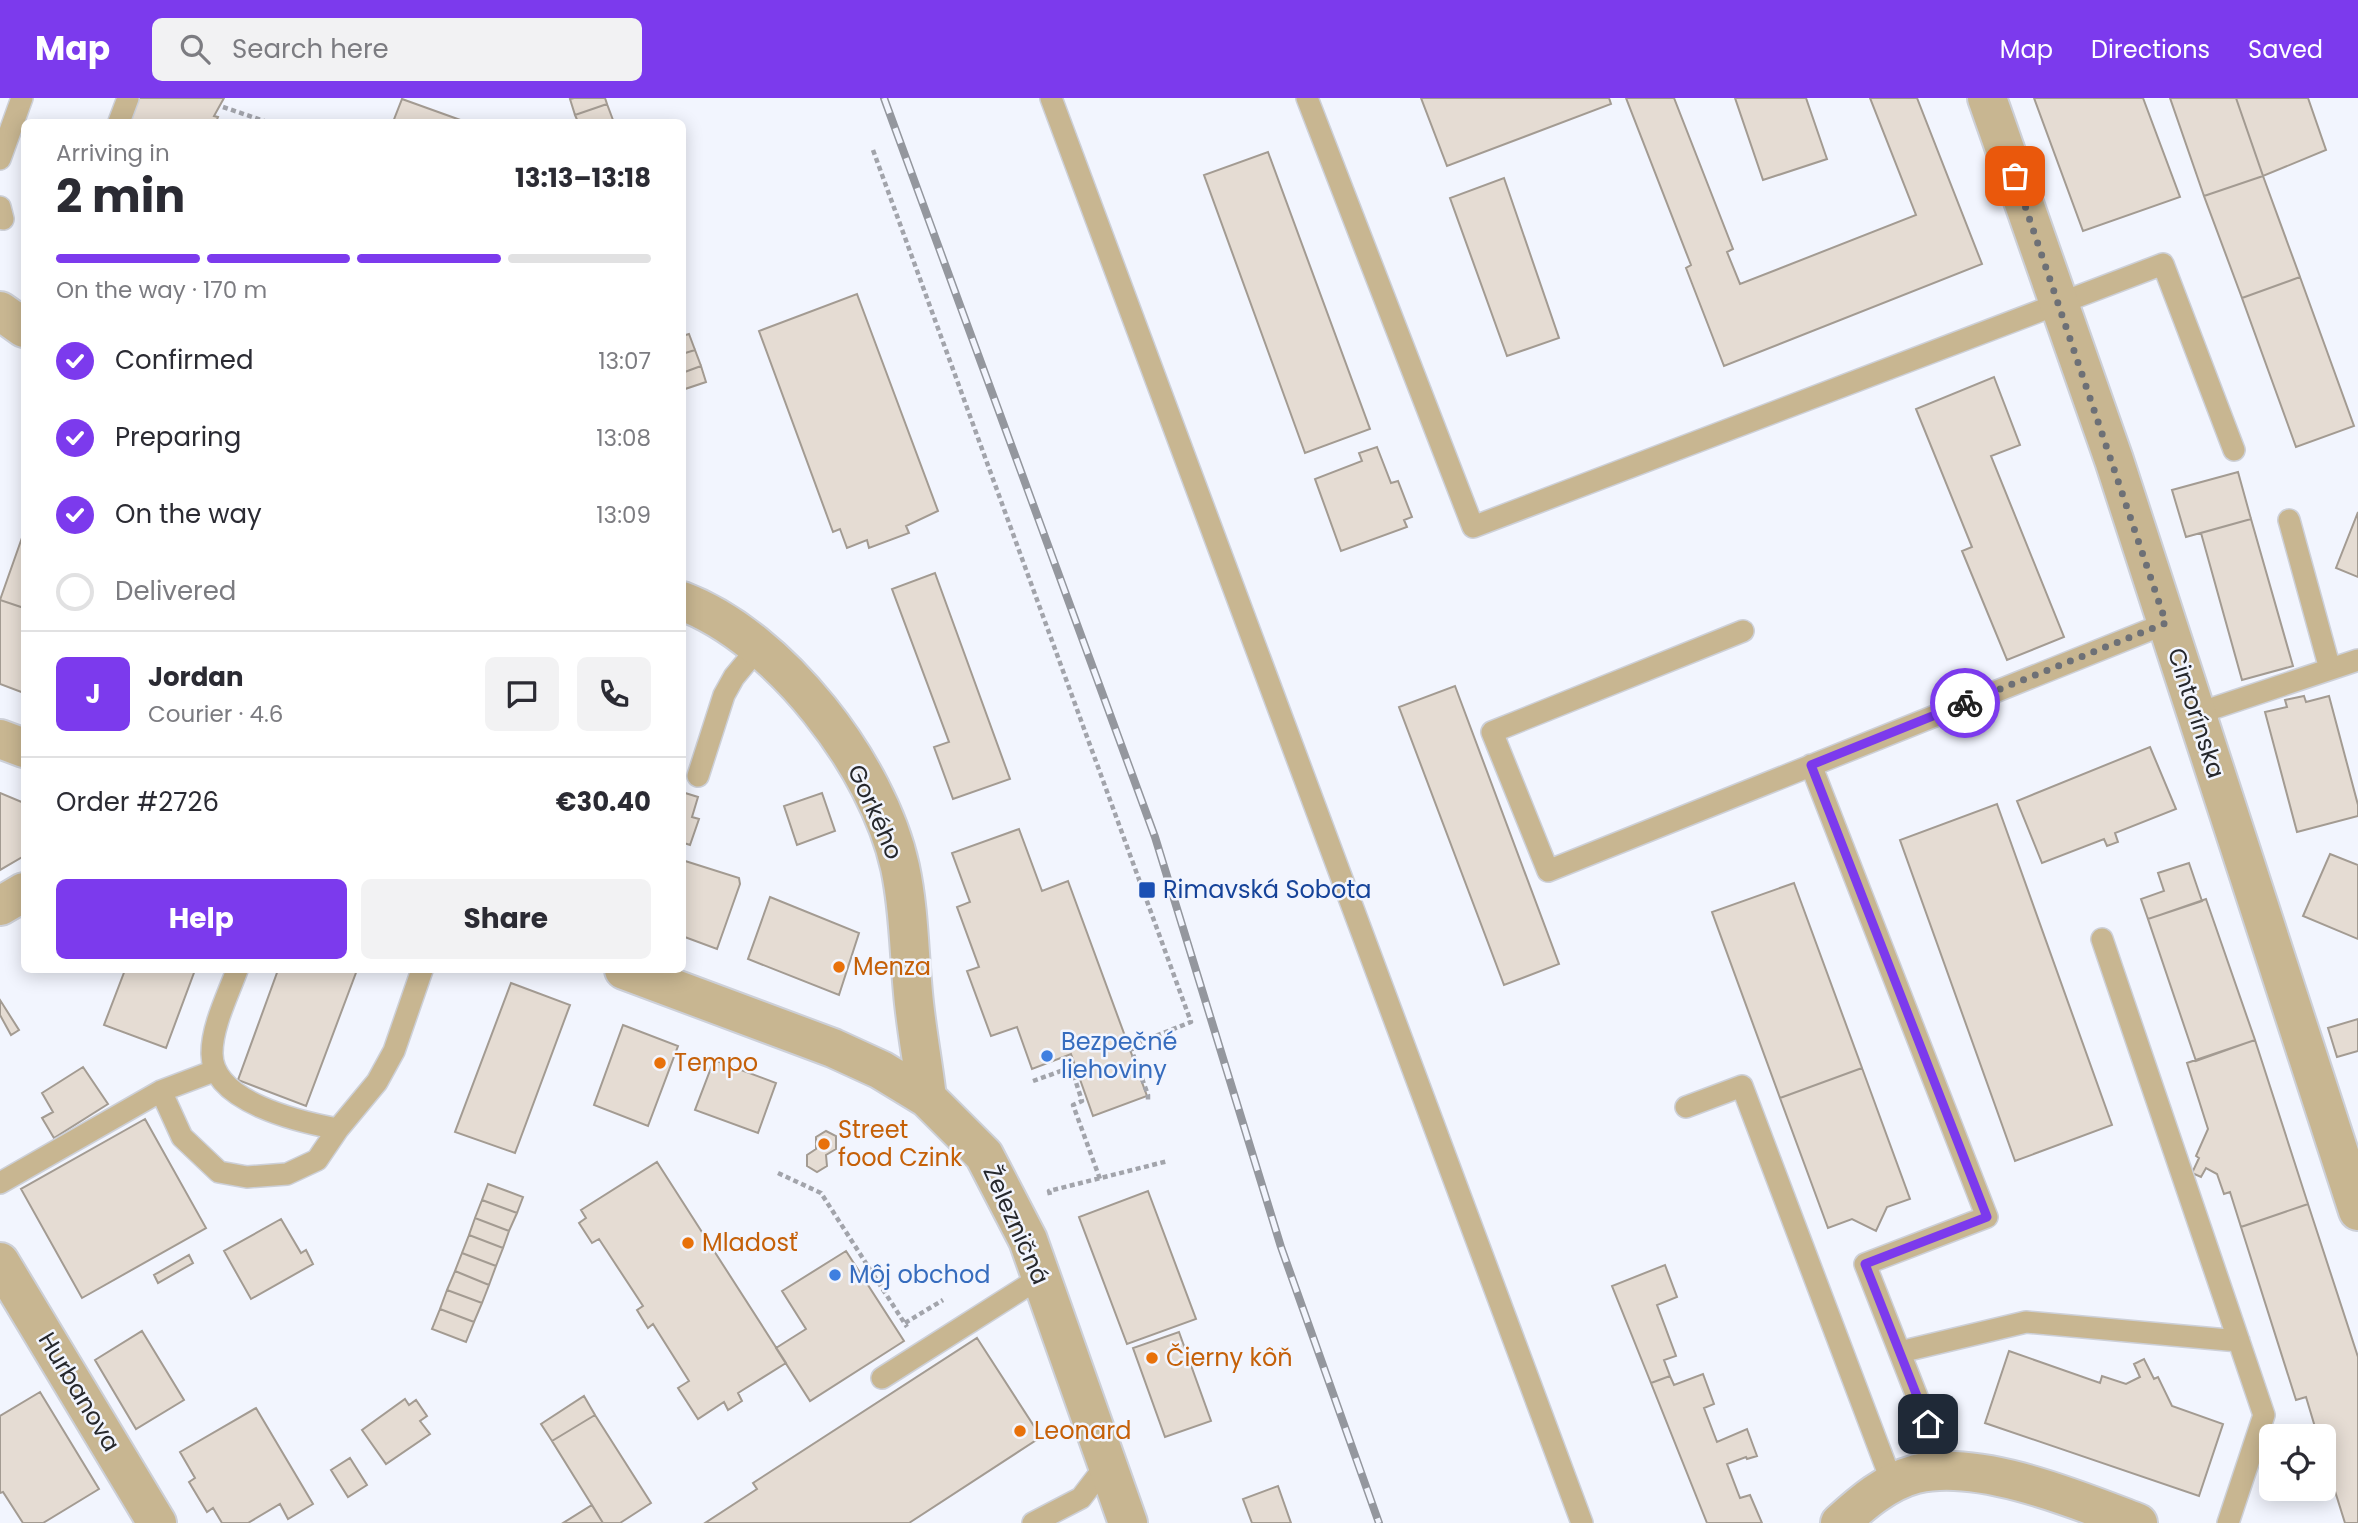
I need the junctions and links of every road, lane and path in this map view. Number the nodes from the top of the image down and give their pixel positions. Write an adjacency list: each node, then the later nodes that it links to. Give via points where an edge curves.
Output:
1 (22, 98): 10 (lane)
2 (128, 98): 7 (lane)
3 (1051, 98): 58 (lane)
4 (1307, 98): 11 (lane, via 1473,527)
5 (1987, 98): 11 (street, Cintorínska)
6 (223, 107): 8 (path)
7 (120, 119)
8 (258, 119)
9 (873, 150): 37 (path, via 1191,1022 1130,1046)
10 (0, 159)
11 (2060, 304): 14 (lane, via 2163,264); 17 (street, Cintorínska)
12 (0, 311): 13 (street)
13 (21, 326)
14 (2234, 450)
15 (2289, 520): 21 (lane)
16 (686, 602): 19 (street, Gorkého)
17 (2166, 623): 22 (street, Cintorínska); 25 (lane)
18 (1743, 631): 25 (lane, via 1492,732 1548,870)
19 (758, 648): 26 (lane, via 724,695); 36 (street, Gorkého, via 797,682 838,733 876,802 902,878)
20 (2358, 660): 21 (lane)
21 (2330, 669): 22 (lane)
22 (2196, 713): 45 (street, Cintorínska)
23 (0, 739): 24 (street)
24 (21, 747)
25 (1811, 765): 50 (lane, via 1987,1217 1865,1264)
26 (698, 776)
27 (21, 894): 28 (street)
28 (0, 906)
29 (2102, 939): 48 (lane)
30 (236, 973): 33 (lane, via 216,1029)
31 (421, 973): 39 (lane, via 394,1051 377,1082)
32 (632, 973): 36 (street, Železničná, via 833,1048)
33 (214, 1071): 35 (lane); 39 (lane, via 227,1089 249,1101 309,1124)
34 (1033, 1081): 42 (path, via 1073,1066 1082,1101 1073,1105)
35 (161, 1091): 39 (lane, via 182,1137 219,1172 247,1177 287,1174 317,1160); 43 (lane)
36 (927, 1098): 47 (street, Železničná, via 984,1155 1028,1240)
37 (1148, 1101)
38 (1686, 1107): 54 (lane, via 1742,1086)
39 (338, 1129)
40 (1168, 1161): 42 (path)
41 (778, 1173): 49 (path, via 821,1194)
42 (1100, 1180): 44 (path, via 1049,1191)
43 (0, 1183)
44 (1052, 1203)
45 (2358, 1211)
46 (0, 1262): 55 (street, Hurbanova)
47 (1041, 1277): 49 (lane); 52 (street, Železničná)
48 (2239, 1341): 50 (lane, via 2026,1322); 61 (lane, via 2264,1415)
49 (924, 1350): 51 (lane)
50 (1900, 1352): 53 (lane)
51 (882, 1378)
52 (1107, 1464): 56 (lane, via 1081,1498); 57 (street, Železničná)
53 (1947, 1473): 54 (street, via 1916,1474); 60 (street, via 1976,1472 2069,1496)
54 (1893, 1485): 59 (street, via 1872,1494)
55 (157, 1523)
56 (1033, 1523)
57 (1128, 1523)
58 (1582, 1523)
59 (1840, 1523)
60 (2138, 1523)
61 (2228, 1523)

